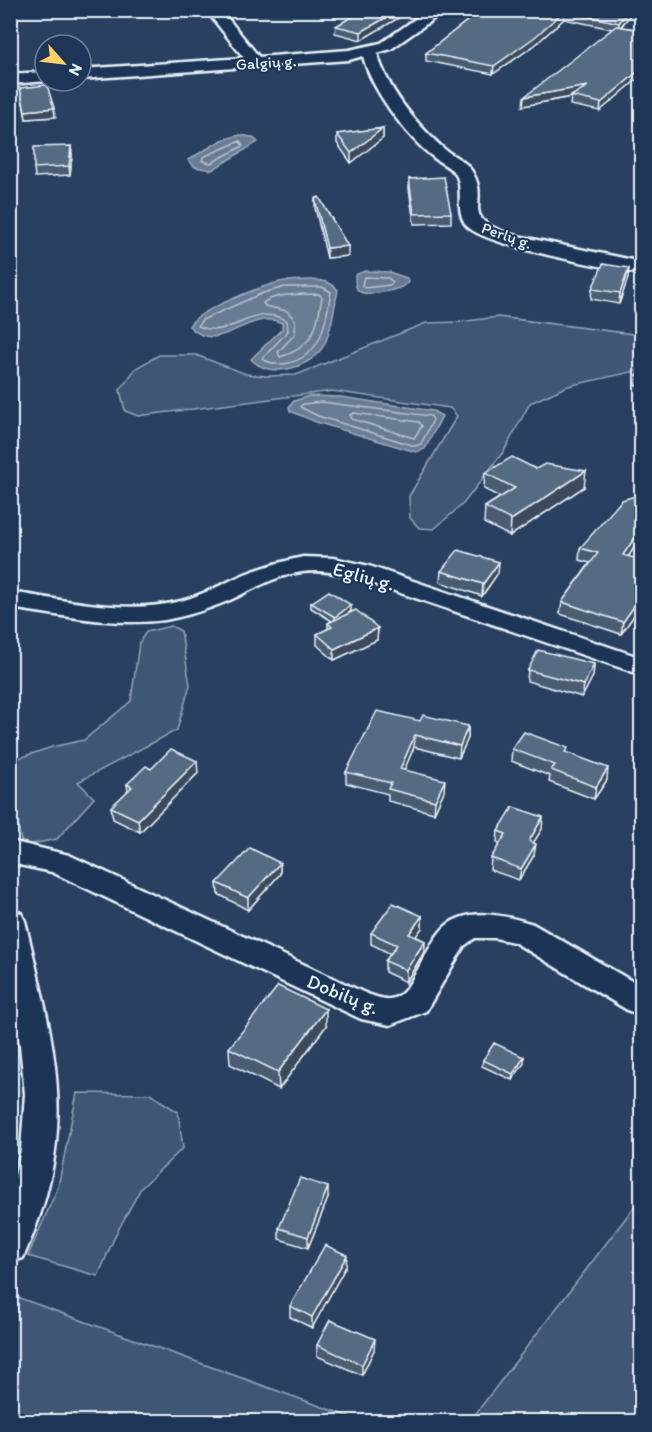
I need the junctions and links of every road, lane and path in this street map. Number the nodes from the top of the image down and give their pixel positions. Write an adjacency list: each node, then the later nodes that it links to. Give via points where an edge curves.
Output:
1 (213, 10): 4 (street)
2 (439, 10): 3 (street, Galgių g., via 397,40)
3 (369, 51): 4 (street, Galgių g.); 8 (street, Perlų g., via 374,72 411,124 439,154 463,169 470,217 475,225 520,242)
4 (256, 63): 5 (street, Galgių g.)
5 (93, 73)
6 (33, 78): 7 (street)
7 (10, 79)
8 (642, 268)
9 (10, 600): 10 (street, Eglių g., via 97,612 153,614 206,601 276,572 320,564 388,581)
10 (642, 667)
11 (10, 852): 13 (street, Dobilų g., via 59,863 361,1006 390,1012 415,1002 453,938 469,927 495,926 522,932)
12 (10, 921): 14 (street, via 39,1059 42,1115 35,1173)
13 (640, 1002)
14 (10, 1246)

